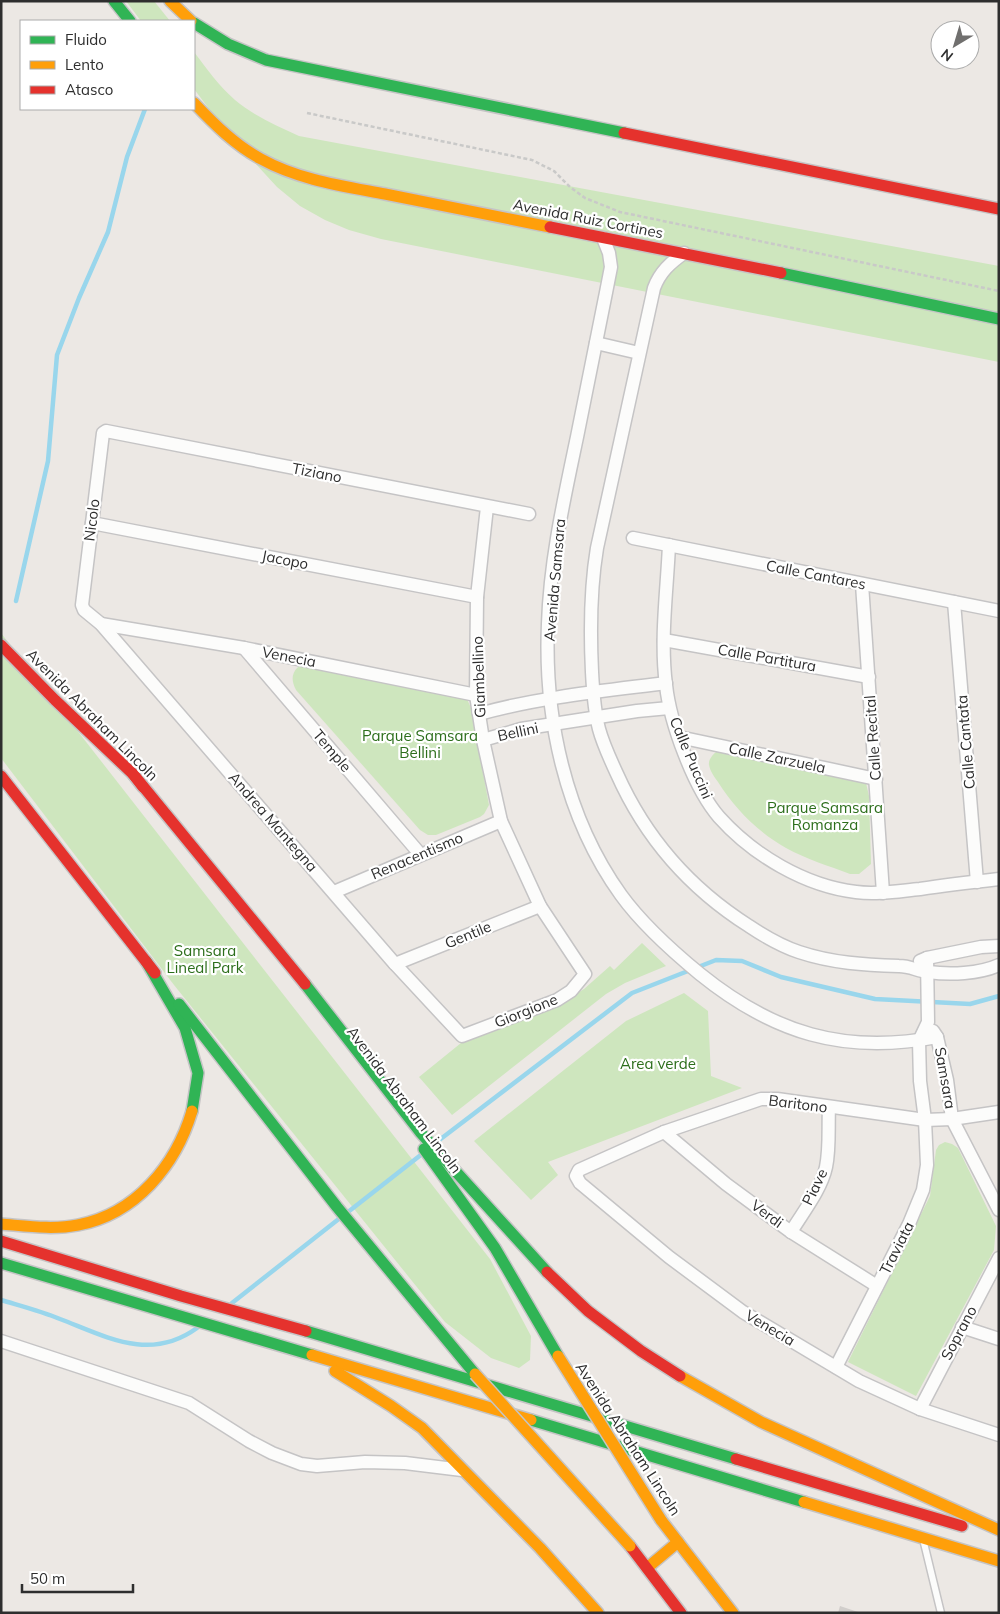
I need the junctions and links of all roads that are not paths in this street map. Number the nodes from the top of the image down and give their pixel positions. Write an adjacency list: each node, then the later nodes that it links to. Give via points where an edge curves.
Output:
1 (114, 1): 3 (main road)
2 (170, 1): 4 (main road)
3 (129, 20)
4 (190, 20)
5 (195, 24): 7 (main road, via 241,52 266,60)
6 (195, 104): 8 (main road, Avenida Ruiz Cortines, via 237,144 261,160 291,173)
7 (999, 209)
8 (603, 238): 9 (main road, Avenida Ruiz Cortines); 11 (street, Avenida Samsara, via 612,267)
9 (684, 252): 10 (main road, Avenida Ruiz Cortines); 12 (street, via 666,267 657,280)
10 (999, 318)
11 (596, 343): 12 (street); 32 (street, Avenida Samsara, via 557,534 548,624)
12 (639, 353): 30 (street, via 592,578 590,632)
13 (106, 431): 14 (street, Tiziano); 16 (street, Nicolo, via 103,432)
14 (487, 507): 15 (street, Tiziano); 20 (street, Giambellino)
15 (529, 514)
16 (92, 523): 20 (street, Jacopo); 22 (street, Nicolo)
17 (633, 538): 18 (street, Calle Cantares)
18 (669, 545): 19 (street, Calle Cantares); 25 (street, Calle Puccini)
19 (862, 584): 21 (street, Calle Cantares); 28 (street, Calle Recital)
20 (477, 597): 31 (street, Giambellino)
21 (954, 602): 23 (street, Calle Cantares); 45 (street, Calle Cantata)
22 (84, 610): 24 (street, Andrea Mantegna)
23 (999, 611)
24 (101, 624): 27 (street, Venecia); 46 (street, Andrea Mantegna)
25 (664, 640): 28 (street, Calle Partitura); 29 (street, Calle Puccini)
26 (1, 645): 39 (main road, Avenida Abraham Lincoln)
27 (244, 648): 31 (street, Venecia); 43 (street, Temple)
28 (869, 676): 41 (street, Calle Recital)
29 (666, 683): 30 (street, Bellini); 33 (street, Calle Puccini)
30 (594, 693): 32 (street, Bellini); 35 (street)
31 (476, 695): 34 (street, Giambellino)
32 (550, 698): 34 (street, Bellini); 36 (street, Avenida Samsara)
33 (669, 708): 35 (street, Bellini); 37 (street, Calle Puccini)
34 (479, 714): 38 (street, Giambellino)
35 (596, 717): 36 (street, Bellini); 54 (street, via 621,784 642,820 678,869 713,900 757,931 797,951 847,963)
36 (553, 725): 38 (street, Bellini, via 516,730); 60 (street, Avenida Samsara, via 575,806 607,872 634,910 696,971 736,1002 794,1030 856,1043)
37 (679, 737): 41 (street, Calle Zarzuela); 47 (street, Calle Puccini, via 698,784 713,808 737,835 786,869 815,882 857,893)
38 (484, 740): 42 (street, Giambellino)
39 (133, 774): 82 (main road, via 278,949 441,1157 536,1262 588,1310 641,1351 761,1422); 85 (main road, Avenida Abraham Lincoln, bridge, via 408,1127 495,1248 558,1356)
40 (1, 776): 51 (main road)
41 (876, 779): 47 (street, Calle Recital)
42 (501, 821): 43 (street, Renacentismo); 48 (street, Giambellino)
43 (420, 854): 46 (street, Renacentismo)
44 (999, 879): 45 (street, Calle Puccini)
45 (977, 882): 47 (street, Calle Puccini)
46 (334, 892): 52 (street, Andrea Mantegna)
47 (883, 893)
48 (540, 906): 52 (street, Gentile); 56 (street, Giambellino)
49 (999, 946): 50 (street)
50 (927, 958): 54 (street); 55 (street)
51 (146, 961): 68 (main road, via 186,1028 198,1073 194,1105 173,1156 153,1183 131,1202 107,1216 78,1225); 87 (main road, bridge, via 337,1208 475,1374)
52 (395, 964): 58 (street, Andrea Mantegna)
53 (999, 965): 55 (street, via 974,972)
54 (909, 966): 55 (street)
55 (927, 972): 57 (street)
56 (585, 974): 58 (street, Giorgione, via 571,991 557,1000)
57 (928, 1022): 59 (street); 60 (street)
58 (460, 1035)
59 (937, 1037): 60 (street, Avenida Samsara); 63 (street, Samsara)
60 (919, 1041): 64 (street, Samsara)
61 (828, 1108): 64 (street, Baritono); 65 (street, Baritono, via 761,1099); 69 (street, Piave, via 826,1168)
62 (999, 1112): 63 (street, Baritono)
63 (952, 1119): 64 (street, Baritono); 67 (street)
64 (925, 1120): 73 (street, Traviata, via 927,1165 921,1196)
65 (664, 1132): 66 (street, Baritono); 69 (street, Verdi)
66 (579, 1170): 78 (street, Venecia, via 576,1176 580,1183 706,1286 743,1312)
67 (999, 1210)
68 (1, 1224)
69 (791, 1232): 73 (street, Verdi)
70 (1, 1241): 84 (main road)
71 (999, 1258): 74 (street, Soprano)
72 (1, 1263): 77 (main road)
73 (877, 1286): 78 (street, Traviata)
74 (962, 1327): 75 (street); 79 (street, Soprano)
75 (999, 1339)
76 (1, 1341): 81 (street, via 189,1403 249,1441 301,1464 405,1462)
77 (284, 1346): 81 (main road, via 335,1371 391,1406 422,1428); 83 (main road)
78 (836, 1367): 79 (street, Venecia)
79 (920, 1409): 80 (street, Venecia)
80 (999, 1435)
81 (466, 1470): 88 (main road)
82 (999, 1530)
83 (922, 1537): 86 (main road); 91 (lane)
84 (999, 1537)
85 (678, 1542): 87 (main road); 90 (main road, Avenida Abraham Lincoln)
86 (999, 1561)
87 (647, 1568): 89 (main road)
88 (598, 1613)
89 (681, 1613)
90 (733, 1613)
91 (941, 1613)

